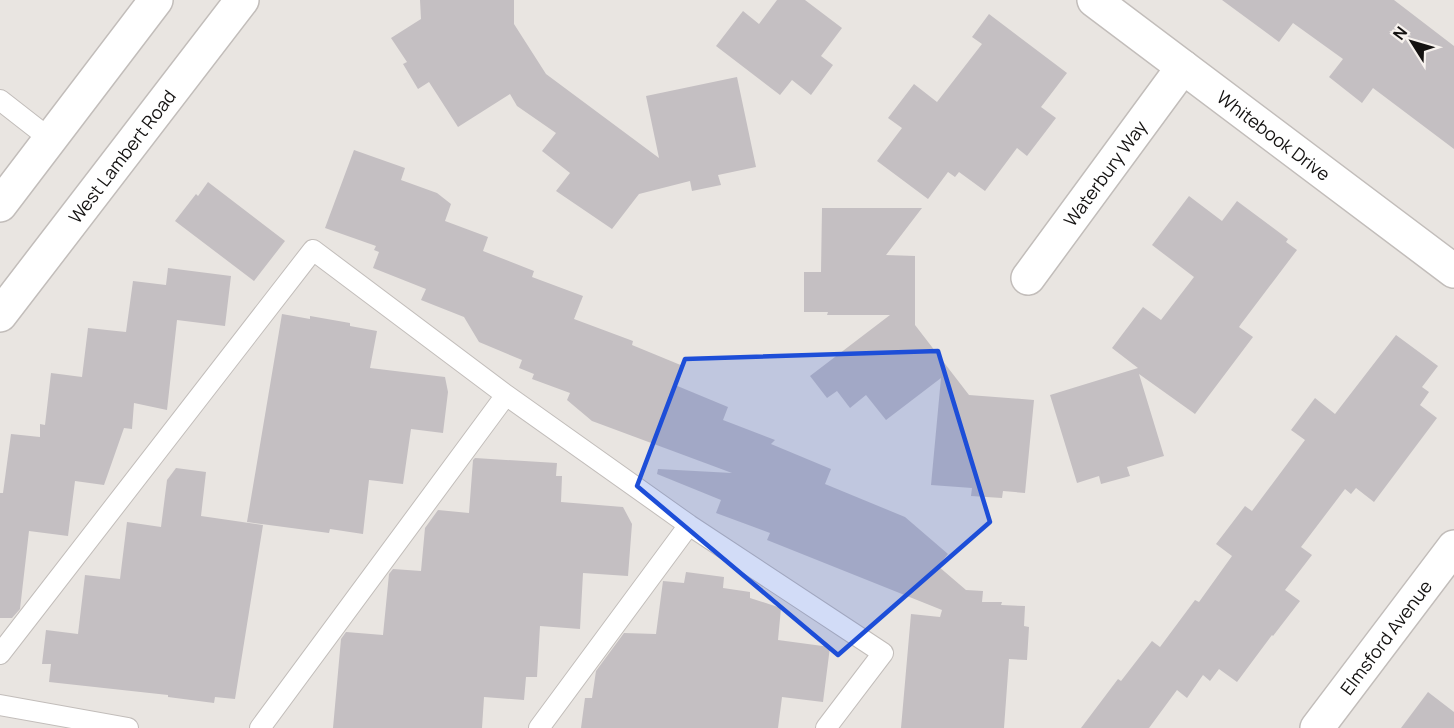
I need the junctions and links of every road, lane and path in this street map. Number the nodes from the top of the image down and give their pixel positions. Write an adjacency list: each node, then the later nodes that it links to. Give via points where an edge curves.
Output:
1 (242, 0): 10 (street, West Lambert Road)
2 (1094, 0): 4 (street, Whitebook Drive)
3 (146, 3): 6 (street)
4 (1183, 67): 8 (street, Whitebook Drive); 9 (street, Waterbury Way)
5 (0, 100): 6 (lane)
6 (50, 139): 7 (street)
7 (0, 205)
8 (1454, 271)
9 (1028, 278)
10 (0, 315)
11 (506, 395): 12 (lane); 14 (lane, via 313,250); 17 (lane)
12 (689, 525): 18 (lane); 19 (lane, via 883,653)
13 (1454, 547): 20 (street, Elmsford Avenue)
14 (0, 654)
15 (0, 705): 16 (lane)
16 (128, 728)
17 (260, 728)
18 (539, 728)
19 (826, 728)
20 (1317, 728)

